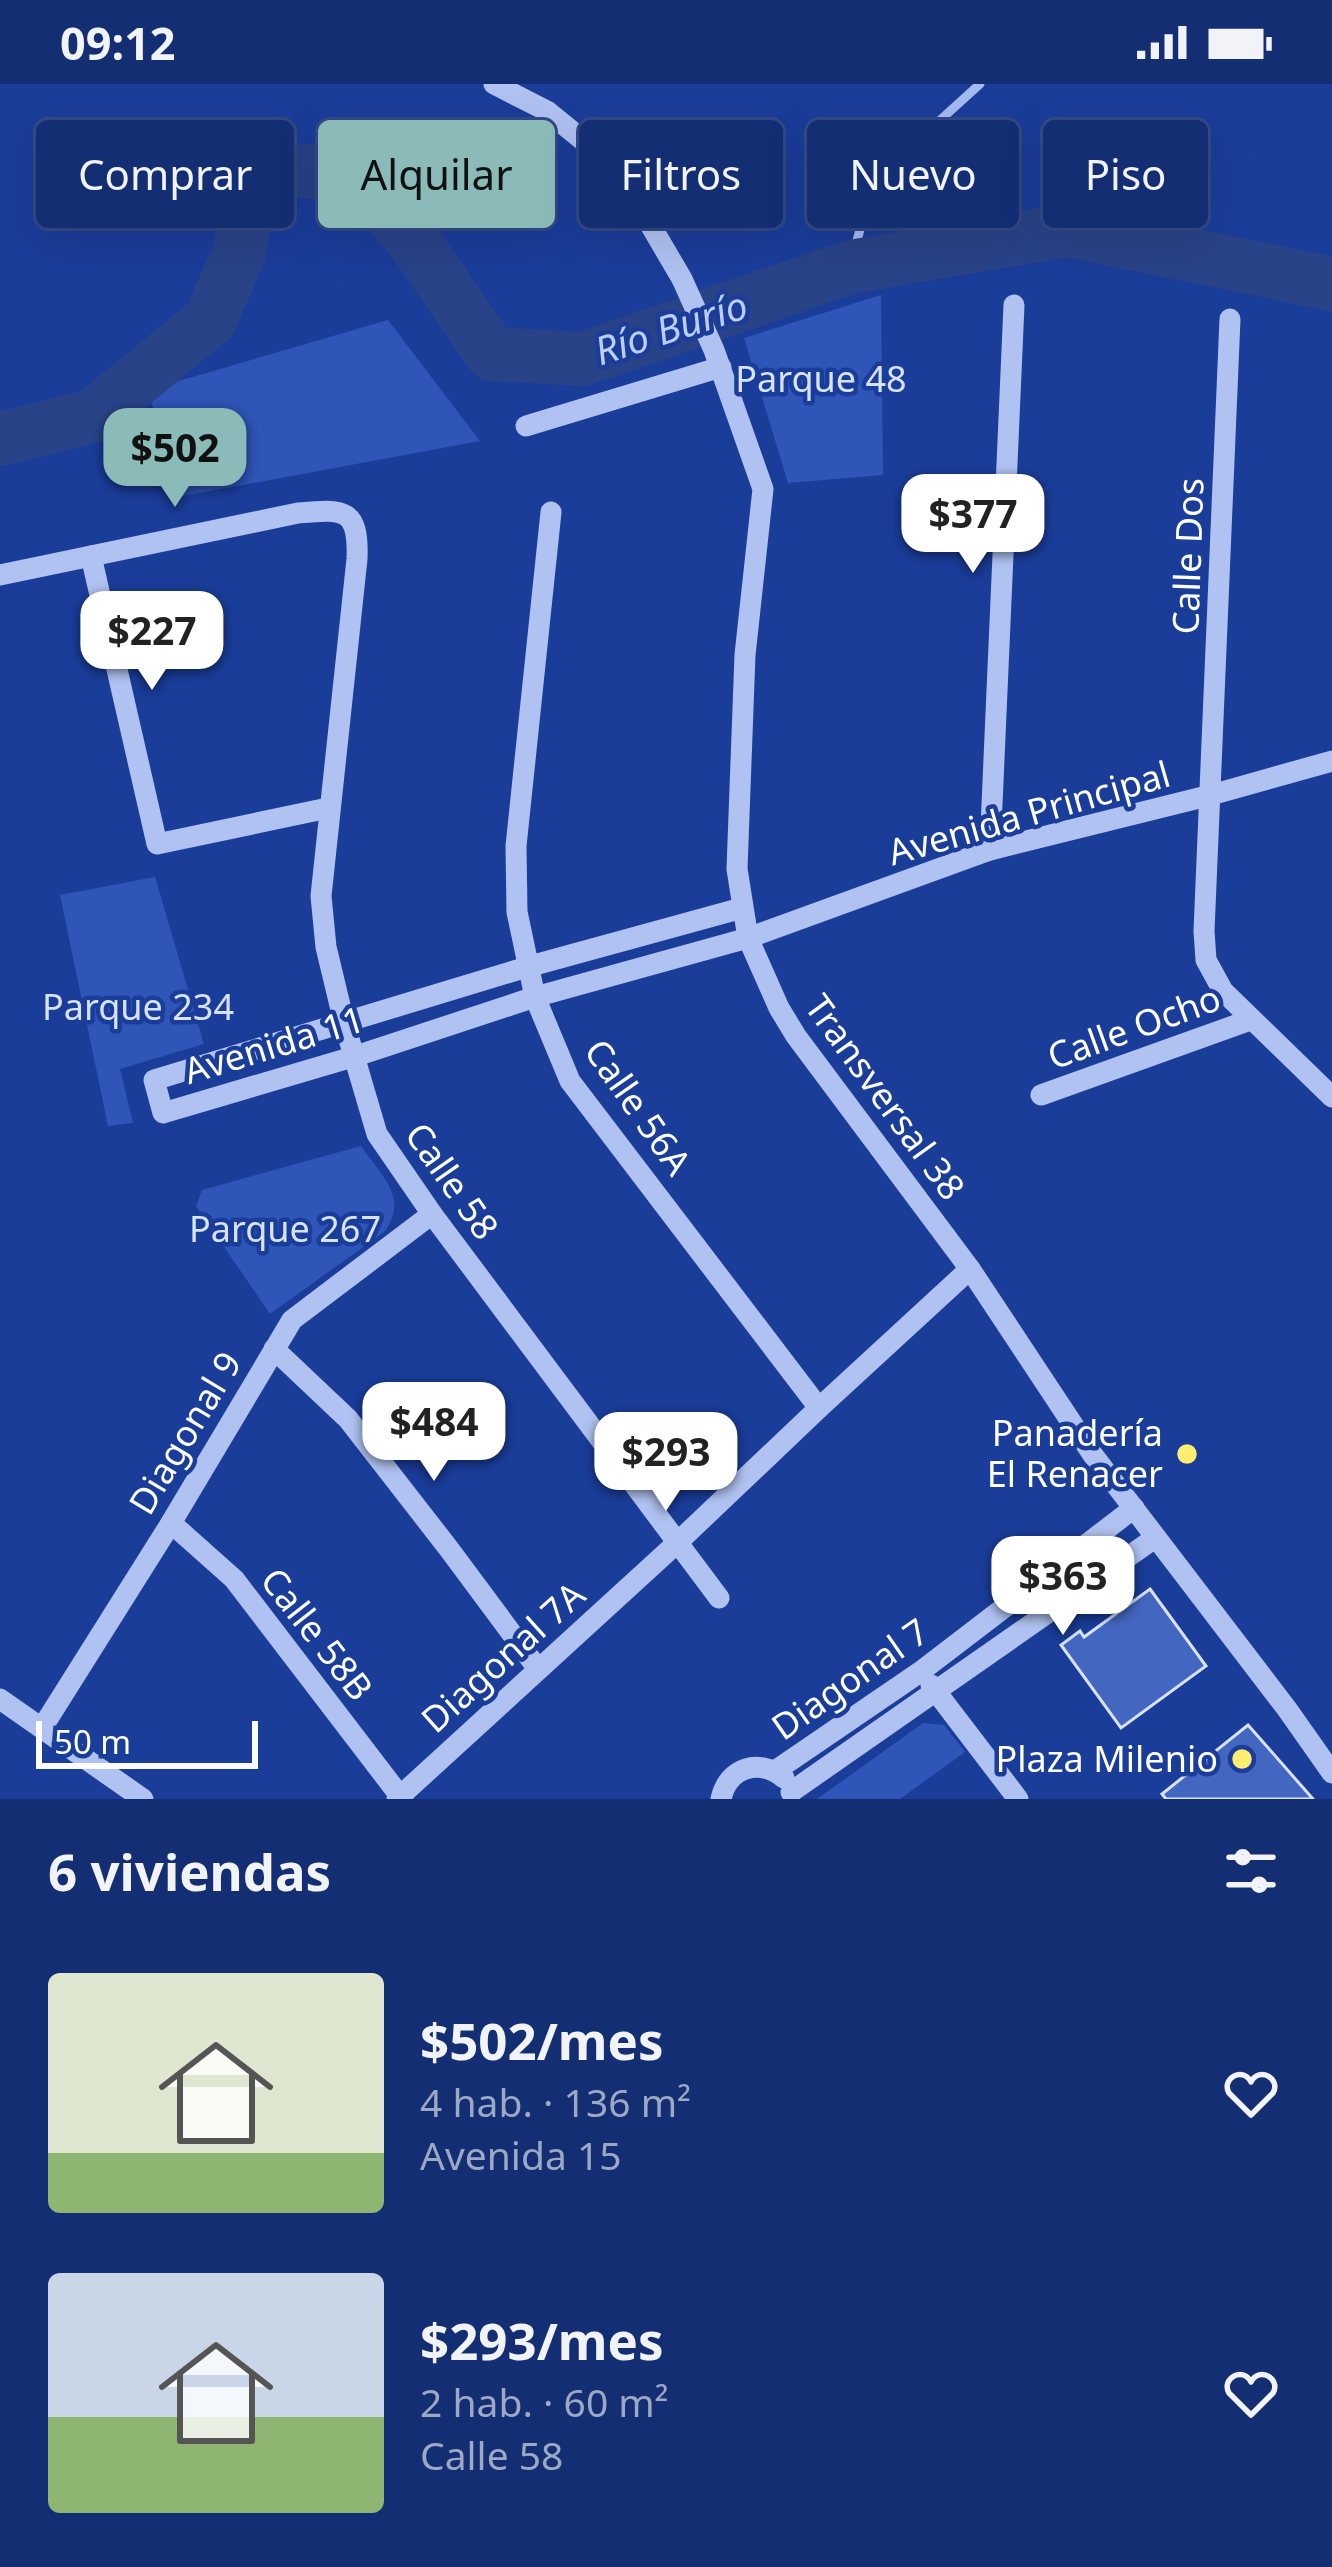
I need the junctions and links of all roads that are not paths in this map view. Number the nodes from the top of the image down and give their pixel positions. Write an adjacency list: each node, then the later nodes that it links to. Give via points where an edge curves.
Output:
1 (494, 84): 4 (street, Transversal 38, via 547,111 617,168)
2 (1013, 304): 12 (street)
3 (1230, 319): 10 (street, Calle Dos)
4 (718, 358): 5 (street); 13 (street, Transversal 38, via 763,489 745,655)
5 (526, 426)
6 (551, 512): 15 (street, Calle 56A, via 517,846)
7 (91, 556): 8 (street); 11 (street, via 157,844); 11 (street, Calle 58, via 298,513 347,513 357,559)
8 (0, 575)
9 (1332, 760): 10 (street, Avenida Principal)
10 (1211, 795): 12 (street, Avenida Principal); 17 (street, Calle Dos, via 1206,960)
11 (328, 808): 18 (street, Calle 58, via 321,896)
12 (990, 850): 14 (street, Avenida Principal)
13 (742, 908): 14 (street, Transversal 38); 15 (street, Avenida 11)
14 (748, 938): 16 (street, Avenida 11); 23 (street, Transversal 38, via 796,1036)
15 (527, 967): 16 (street, Calle 56A); 18 (street, Avenida 11)
16 (536, 997): 19 (street, Avenida 11); 25 (street, Calle 56A, via 570,1081)
17 (1250, 1020): 20 (street, Calle Ocho); 21 (street, Calle Dos)
18 (344, 1022): 19 (street, Calle 58); 19 (street, Avenida 11, via 154,1080 163,1113)
19 (356, 1056): 22 (street, Calle 58, via 377,1134)
20 (1041, 1095)
21 (1332, 1097)
22 (432, 1214): 24 (street, Diagonal 9, via 292,1320); 29 (street, Calle 58)
23 (970, 1269): 25 (street, Diagonal 7A); 26 (street, Transversal 38)
24 (274, 1349): 27 (street, Diagonal 9); 31 (street, via 348,1419)
25 (819, 1408): 29 (street, Diagonal 7A)
26 (1133, 1508): 28 (street, Transversal 38); 32 (street, Diagonal 7)
27 (170, 1523): 35 (street, Diagonal 9); 39 (street, Calle 58B, via 234,1579)
28 (1155, 1538): 33 (street, Diagonal 7); 37 (street, Transversal 38)
29 (678, 1542): 30 (street, Calle 58); 31 (street, Diagonal 7A)
30 (719, 1598)
31 (538, 1669): 39 (street, Diagonal 7A)
32 (920, 1672): 33 (street); 36 (street, Diagonal 7)
33 (937, 1692): 38 (street, Diagonal 7); 42 (street)
34 (0, 1699): 35 (street)
35 (42, 1728): 40 (street)
36 (775, 1771): 38 (street, Diagonal 7); 41 (street, Diagonal 7, via 755,1766 736,1773)
37 (1332, 1773)
38 (792, 1796)
39 (399, 1797)
40 (143, 1799)
41 (721, 1799)
42 (1018, 1799)

